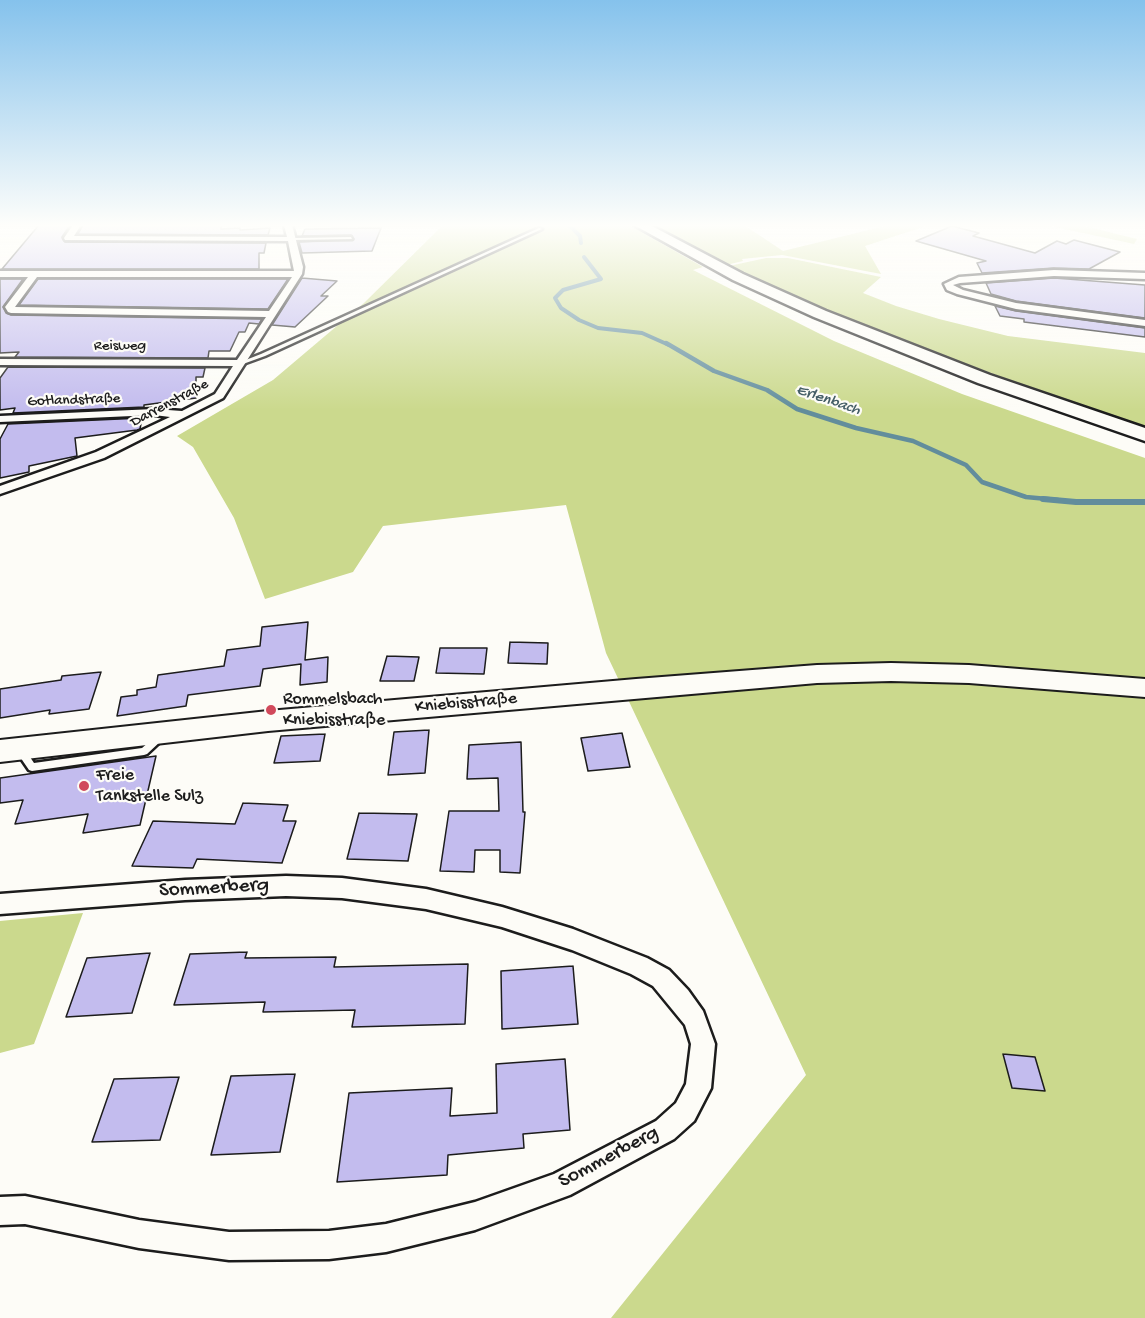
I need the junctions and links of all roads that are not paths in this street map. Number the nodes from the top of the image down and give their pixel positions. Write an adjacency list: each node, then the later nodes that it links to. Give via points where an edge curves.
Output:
1 (25, 287): 6 (street, via 10,310)
2 (289, 287): 6 (street, Darrenstraße)
3 (415, 287): 9 (lane)
4 (759, 287): 12 (main road, via 984,379)
5 (949, 287): 7 (street, via 1016,306)
6 (272, 314): 9 (street, Darrenstraße)
7 (1145, 323)
8 (0, 362): 9 (street, Reisweg)
9 (241, 363): 10 (street, Darrenstraße, via 219,396)
10 (184, 415): 11 (street, Gotlandstraße, via 154,412); 13 (street, Darrenstraße, via 82,462)
11 (0, 419)
12 (1145, 435)
13 (0, 490)
14 (1145, 688): 15 (street, Kniebisstraße, via 1031,677 845,673 167,731)
15 (10, 750)
16 (0, 904): 17 (street, Sommerberg, via 285,886 342,888 426,899 502,917 573,940 661,978 695,1019 703,1052 698,1088 685,1112 664,1130 560,1185 475,1216 418,1231 329,1245 229,1246 139,1234 25,1210)
17 (0, 1211)

